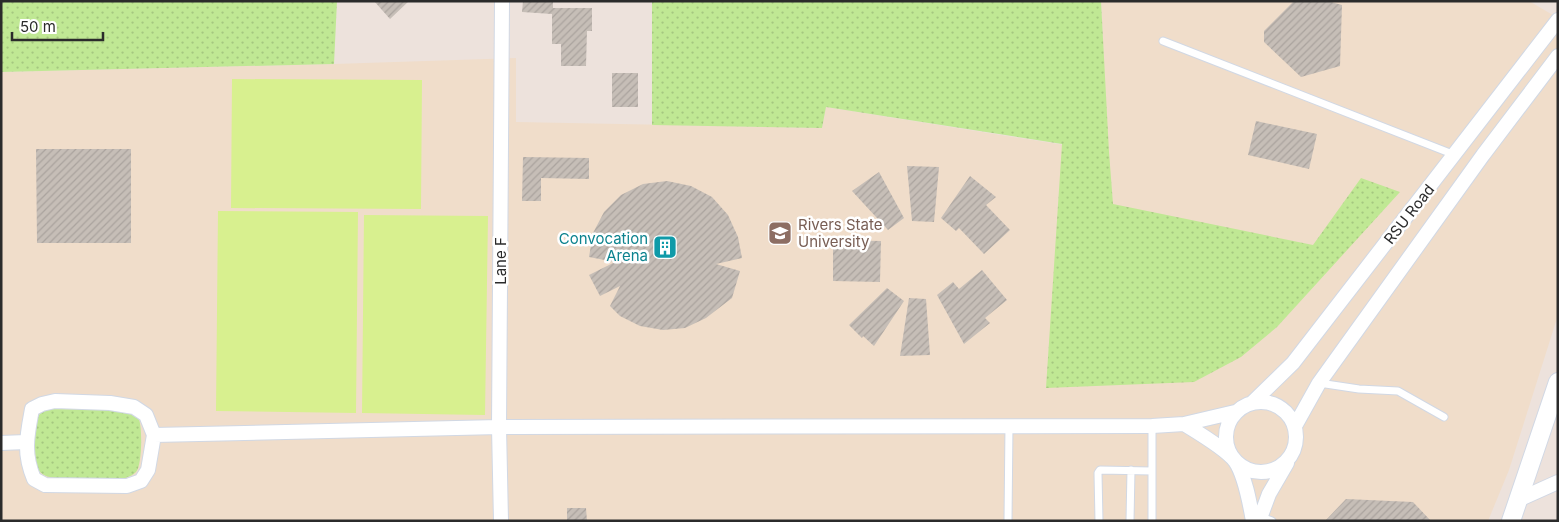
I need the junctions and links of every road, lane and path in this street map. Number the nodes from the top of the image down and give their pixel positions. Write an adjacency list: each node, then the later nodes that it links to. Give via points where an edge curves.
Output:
1 (502, 1): 15 (street, Lane F)
2 (1558, 20): 5 (street, RSU Road)
3 (1163, 41): 5 (lane)
4 (1558, 56): 7 (street, RSU Road)
5 (1455, 155): 8 (street, RSU Road, via 1293,363)
6 (1558, 382): 24 (street)
7 (1320, 383): 10 (lane, via 1398,391); 14 (street, RSU Road)
8 (1254, 402): 9 (street); 14 (street, via 1274,404 1283,409)
9 (1235, 412): 11 (street); 20 (street, via 1229,421 1225,442)
10 (1444, 417)
11 (1184, 424): 13 (street); 20 (street)
12 (1009, 426): 13 (street); 15 (street); 27 (lane)
13 (1152, 426): 22 (lane)
14 (1295, 426): 19 (street, via 1296,442)
15 (499, 427): 16 (street); 26 (street, Lane F)
16 (154, 436): 17 (street, via 146,415 134,407 55,401 32,409); 17 (street, via 148,470 141,481 127,486 45,485 34,479 28,465)
17 (26, 442): 18 (street)
18 (1, 443)
19 (1290, 457): 20 (street, via 1274,470 1263,472 1253,471); 25 (street, via 1270,494)
20 (1234, 461): 25 (street)
21 (1131, 470): 22 (lane); 28 (lane, via 1100,470 1098,473); 29 (lane)
22 (1152, 471): 30 (lane)
23 (1558, 482): 24 (street)
24 (1518, 500): 31 (street)
25 (1261, 520)
26 (501, 521)
27 (1008, 521)
28 (1098, 521)
29 (1130, 521)
30 (1152, 521)
31 (1511, 521)

